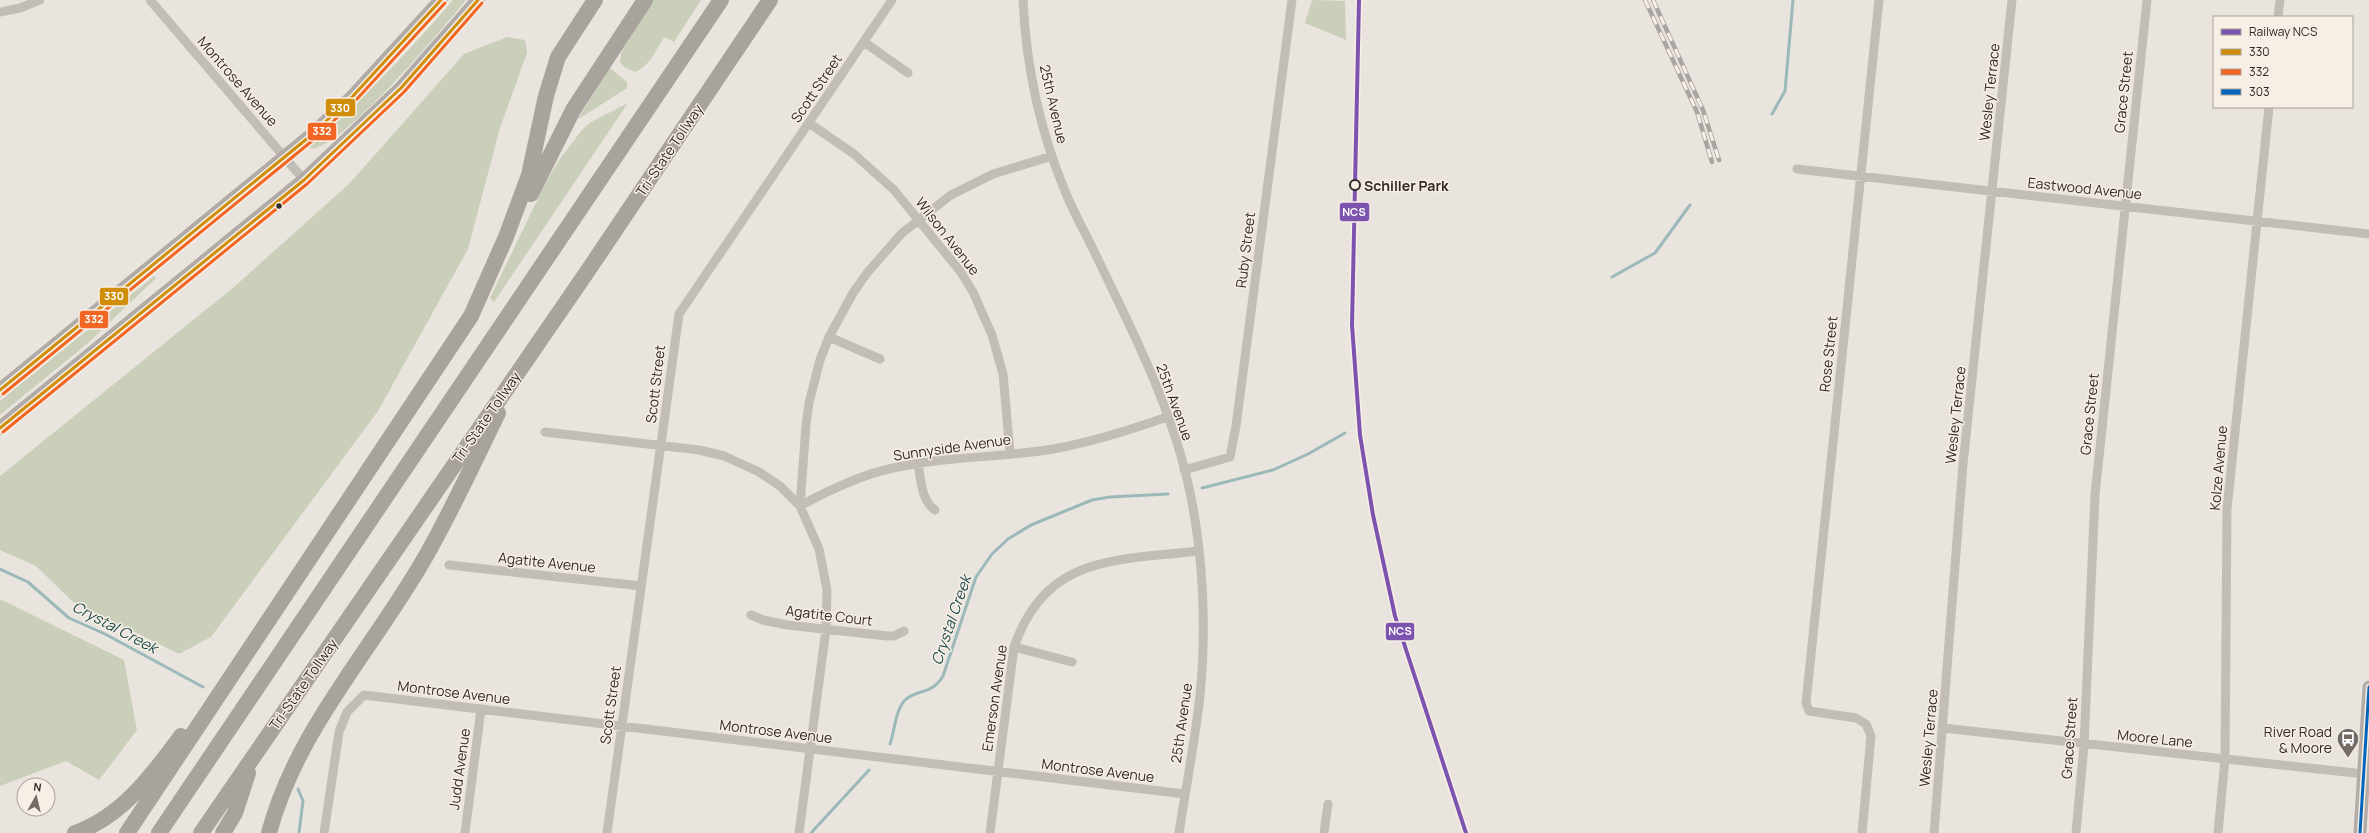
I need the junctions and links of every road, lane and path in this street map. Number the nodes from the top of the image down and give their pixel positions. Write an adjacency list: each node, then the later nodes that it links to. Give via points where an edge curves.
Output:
1 (40, 0): 16 (street)
2 (150, 0): 23 (street, Montrose Avenue)
3 (441, 0): 23 (main road, via 353,96)
4 (478, 0): 26 (main road, via 401,88)
5 (595, 0): 32 (highway, via 558,57 546,96 529,175)
6 (645, 0): 32 (highway, via 573,110 492,282)
7 (721, 0): 69 (highway)
8 (770, 0): 35 (highway, Tri-State Tollway)
9 (892, 0): 18 (street, Scott Street)
10 (1023, 0): 22 (street, 25th Avenue, via 1029,56)
11 (1292, 0): 43 (street, Ruby Street, via 1230,457)
12 (1879, 0): 25 (street, Rose Street)
13 (2012, 0): 27 (street, Wesley Terrace)
14 (2147, 0): 28 (street, Grace Street)
15 (2280, 0): 17 (street)
16 (0, 12)
17 (2278, 16)
18 (864, 42): 19 (street); 21 (street, Scott Street)
19 (908, 73)
20 (2268, 108): 30 (street, Kolze Avenue)
21 (808, 123): 29 (street, Wilson Avenue, via 873,170); 40 (street, Scott Street, via 682,308)
22 (1052, 156): 29 (street, via 994,174 952,195); 37 (street, 25th Avenue, via 1071,205 1141,350)
23 (286, 157): 26 (street, Montrose Avenue); 36 (main road)
24 (1797, 170): 25 (street, Eastwood Avenue)
25 (1861, 177): 27 (street, Eastwood Avenue); 80 (street, Rose Street, via 1806,703 1809,711 1856,718 1866,724 1871,736)
26 (304, 180): 38 (main road)
27 (1992, 192): 28 (street, Eastwood Avenue); 58 (street, Wesley Terrace, via 1963,464)
28 (2124, 206): 30 (street, Eastwood Avenue); 59 (street, Grace Street, via 2095,495)
29 (918, 219): 33 (street, via 902,233 867,273); 41 (street, Wilson Avenue, via 960,271 983,313 1003,374)
30 (2256, 221): 31 (street, Eastwood Avenue); 62 (street, Kolze Avenue, via 2228,509)
31 (2369, 234)
32 (479, 299): 48 (highway, via 442,360)
33 (829, 337): 34 (street); 44 (street, via 809,403)
34 (880, 359)
35 (521, 366): 61 (highway, Tri-State Tollway); 72 (highway, via 423,561 304,747 275,812)
36 (0, 390)
37 (1167, 417): 41 (street, Sunnyside Avenue, via 1087,442); 43 (street, 25th Avenue)
38 (0, 428)
39 (545, 432): 40 (street)
40 (661, 446): 44 (street, via 699,450 741,462 780,486); 49 (street, Scott Street)
41 (1010, 453): 42 (street, Sunnyside Avenue)
42 (918, 463): 44 (street, Sunnyside Avenue, via 891,468 846,483); 45 (street, via 924,495)
43 (1184, 470): 46 (street, 25th Avenue)
44 (800, 506): 51 (street, via 819,549 827,590)
45 (935, 510)
46 (1198, 551): 53 (street, Emerson Avenue, via 1098,564 1072,573 1050,587 1039,599 1020,629); 65 (street, 25th Avenue, via 1204,632 1200,695)
47 (449, 565): 49 (street, Agatite Avenue)
48 (296, 578): 67 (highway, via 278,596 190,724 144,784 103,819); 68 (highway)
49 (641, 586): 57 (street, Scott Street)
50 (751, 615): 51 (street, Agatite Court, via 787,625)
51 (826, 629): 52 (street, Agatite Court, via 887,636); 60 (street)
52 (904, 631)
53 (1014, 647): 54 (street); 63 (street, Emerson Avenue)
54 (1072, 662)
55 (2369, 687): 64 (main road)
56 (481, 709): 57 (street, Montrose Avenue); 73 (street, Montrose Avenue, via 364,695 347,712 339,732); 74 (street, Judd Avenue)
57 (622, 726): 60 (street, Montrose Avenue); 75 (street, Scott Street)
58 (1943, 728): 59 (street, Moore Lane); 81 (street, Wesley Terrace)
59 (2084, 745): 62 (street, Moore Lane); 82 (street, Grace Street)
60 (809, 749): 63 (street, Montrose Avenue); 76 (street)
61 (254, 755): 70 (highway, Tri-State Tollway); 71 (highway, via 235,813)
62 (2225, 760): 64 (street, Moore Lane); 83 (street, Kolze Avenue)
63 (998, 772): 65 (street, Montrose Avenue); 77 (street, Emerson Avenue)
64 (2364, 774): 84 (main road)
65 (1185, 794): 78 (street, 25th Avenue)
66 (1328, 804): 79 (street)
67 (75, 833)
68 (127, 833)
69 (159, 833)
70 (201, 833)
71 (222, 833)
72 (269, 833)
73 (324, 833)
74 (465, 833)
75 (607, 833)
76 (799, 833)
77 (990, 833)
78 (1179, 833)
79 (1324, 833)
80 (1862, 833)
81 (1934, 833)
82 (2076, 833)
83 (2218, 833)
84 (2360, 833)

